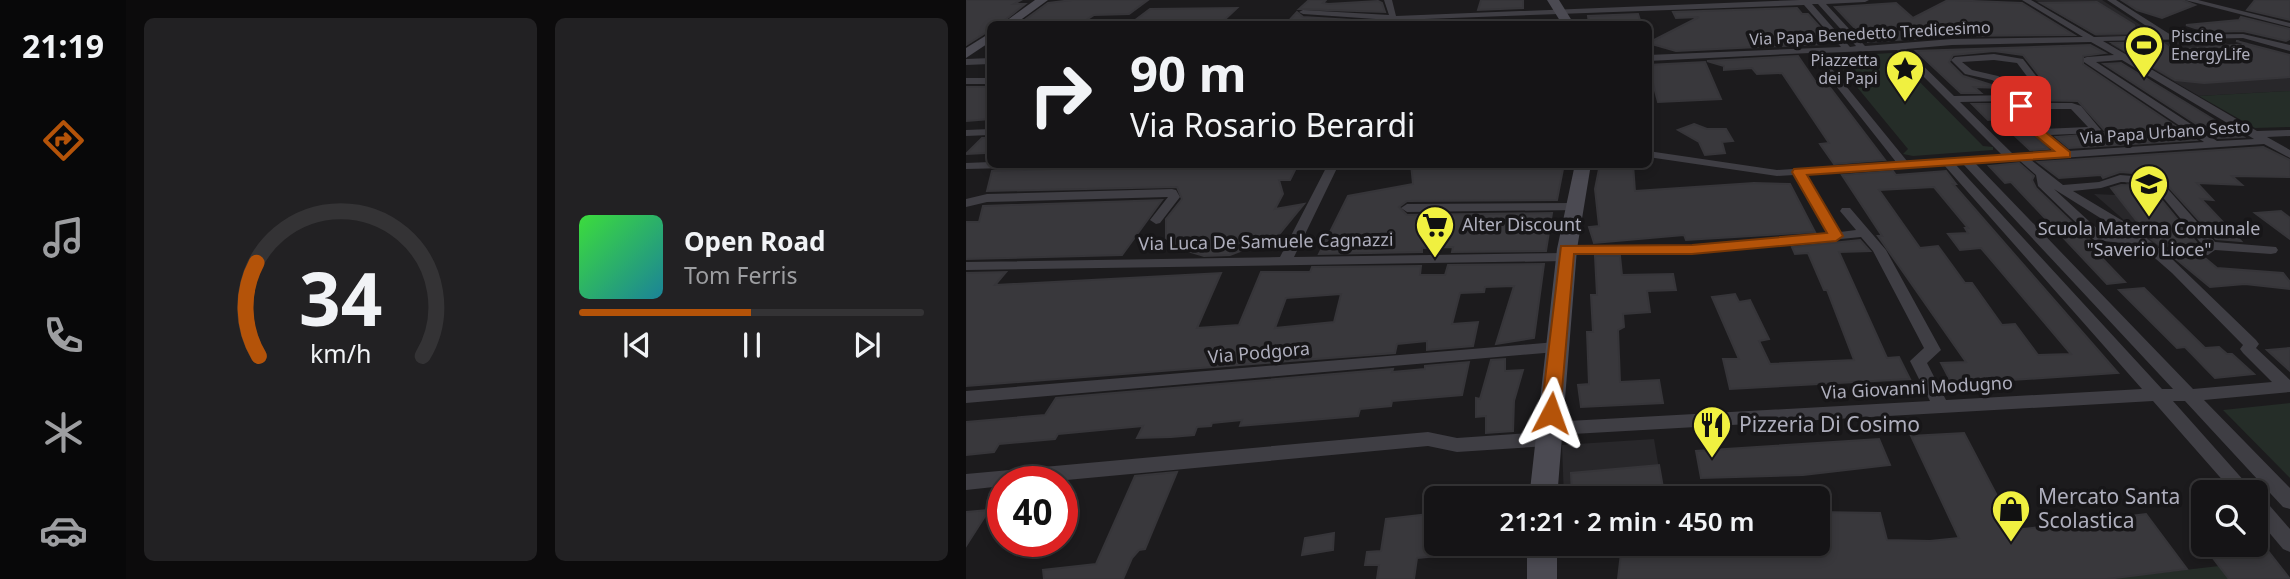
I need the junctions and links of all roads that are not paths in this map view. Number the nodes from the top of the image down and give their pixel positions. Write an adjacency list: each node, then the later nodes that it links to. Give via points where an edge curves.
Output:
1 (1042, 0): 14 (street)
2 (1388, 0): 15 (street)
3 (1553, 0): 13 (street)
4 (1648, 0): 11 (street)
5 (1865, 0): 10 (street)
6 (2025, 0): 18 (street)
7 (2111, 0): 19 (street)
8 (2189, 0): 17 (street)
9 (1805, 1): 10 (street); 11 (street); 26 (street)
10 (1819, 1): 25 (street)
11 (1655, 8): 13 (street)
12 (1303, 12): 15 (street)
13 (1563, 12): 15 (street); 16 (street)
14 (1012, 21)
15 (1394, 21)
16 (1567, 21)
17 (2290, 25)
18 (2070, 26): 21 (street, via 2063,31); 22 (street)
19 (2169, 36): 22 (street, Via Papa Benedetto Tredicesimo); 24 (street, Via Papa Benedetto Tredicesimo, via 2243,36)
20 (987, 39): 28 (street)
21 (2067, 39): 22 (street, Via Papa Benedetto Tredicesimo); 23 (street, Via Papa Benedetto Tredicesimo)
22 (2092, 39): 30 (street)
23 (1899, 47): 25 (street, Via Papa Benedetto Tredicesimo); 38 (street, Via Giovanni Modugno)
24 (2290, 47)
25 (1863, 49): 26 (street, Via Papa Benedetto Tredicesimo)
26 (1848, 50): 27 (street, Via Papa Benedetto Tredicesimo)
27 (1813, 51): 31 (street, Via Papa Benedetto Tredicesimo); 54 (street)
28 (966, 54)
29 (1994, 57): 36 (street); 36 (street, via 2020,61 2035,81); 36 (street, via 1955,60 1970,75)
30 (2123, 57): 44 (street); 46 (street, via 2087,60)
31 (1652, 58)
32 (987, 61): 33 (street)
33 (966, 62)
34 (987, 80): 35 (street)
35 (966, 81)
36 (2011, 84): 37 (street)
37 (2012, 98): 38 (street); 39 (street)
38 (1951, 99): 50 (street, Via Giovanni Modugno)
39 (2021, 106): 41 (street); 41 (street, via 2072,106 2096,130)
40 (987, 132): 43 (street)
41 (2039, 132): 47 (street)
42 (2290, 133): 44 (street)
43 (966, 134)
44 (2255, 135): 45 (street)
45 (2266, 141): 46 (street, Via Papa Urbano Sesto); 49 (street)
46 (2214, 144): 47 (street, Via Papa Urbano Sesto)
47 (2065, 154): 50 (street, Via Papa Urbano Sesto)
48 (1652, 155): 58 (street, Via Papa Urbano Sesto, via 1760,172)
49 (2290, 155)
50 (2017, 158): 51 (street, Via Papa Urbano Sesto); 59 (street, Via Giovanni Modugno)
51 (1966, 161): 52 (street, Via Papa Urbano Sesto); 78 (street)
52 (1947, 162): 54 (street, Via Papa Urbano Sesto); 77 (street)
53 (987, 165): 55 (street)
54 (1904, 165): 58 (street, Via Papa Urbano Sesto)
55 (966, 166)
56 (1332, 168): 73 (street)
57 (1582, 168): 62 (street)
58 (1798, 172): 67 (street)
59 (2039, 175): 60 (street, Via Giovanni Modugno); 68 (street, Via Giovanni Modugno, via 2042,184 2099,237)
60 (2064, 188): 68 (street, Via Giovanni Modugno); 69 (street, via 2101,185 2120,178 2154,180)
61 (966, 203): 65 (street, via 987,198 1172,194)
62 (1575, 207): 63 (street); 71 (street)
63 (1407, 208)
64 (1846, 211): 66 (street)
65 (1156, 220)
66 (1866, 233): 67 (street, Via Luca De Samuele Cagnazzi); 80 (street, via 1933,350 1918,361)
67 (1836, 236): 71 (street, Via Luca De Samuele Cagnazzi, via 1692,250)
68 (2141, 241): 72 (street, Via Giovanni Modugno)
69 (2211, 246): 70 (street); 72 (street, via 2208,251)
70 (2271, 250)
71 (1566, 253): 73 (street, Via Luca De Samuele Cagnazzi); 75 (street)
72 (2159, 254): 76 (street, Via Giovanni Modugno)
73 (1284, 261): 74 (street, Via Luca De Samuele Cagnazzi)
74 (966, 266)
75 (1556, 347): 79 (street, Via Podgora); 81 (street)
76 (2288, 386): 78 (street, Via Giovanni Modugno)
77 (2158, 394): 78 (street, Via Giovanni Modugno); 80 (street, Via Giovanni Modugno); 82 (street)
78 (2190, 395): 85 (street)
79 (966, 397)
80 (1941, 406): 81 (street, Via Giovanni Modugno)
81 (1549, 434): 83 (street, Via Giovanni Modugno, via 1457,445 1428,439); 84 (street)
82 (2234, 480)
83 (966, 482)
84 (1544, 486)
85 (2290, 500)
86 (2268, 518): 87 (street)
87 (2290, 543)
88 (1542, 556): 89 (street)
89 (1542, 579)

